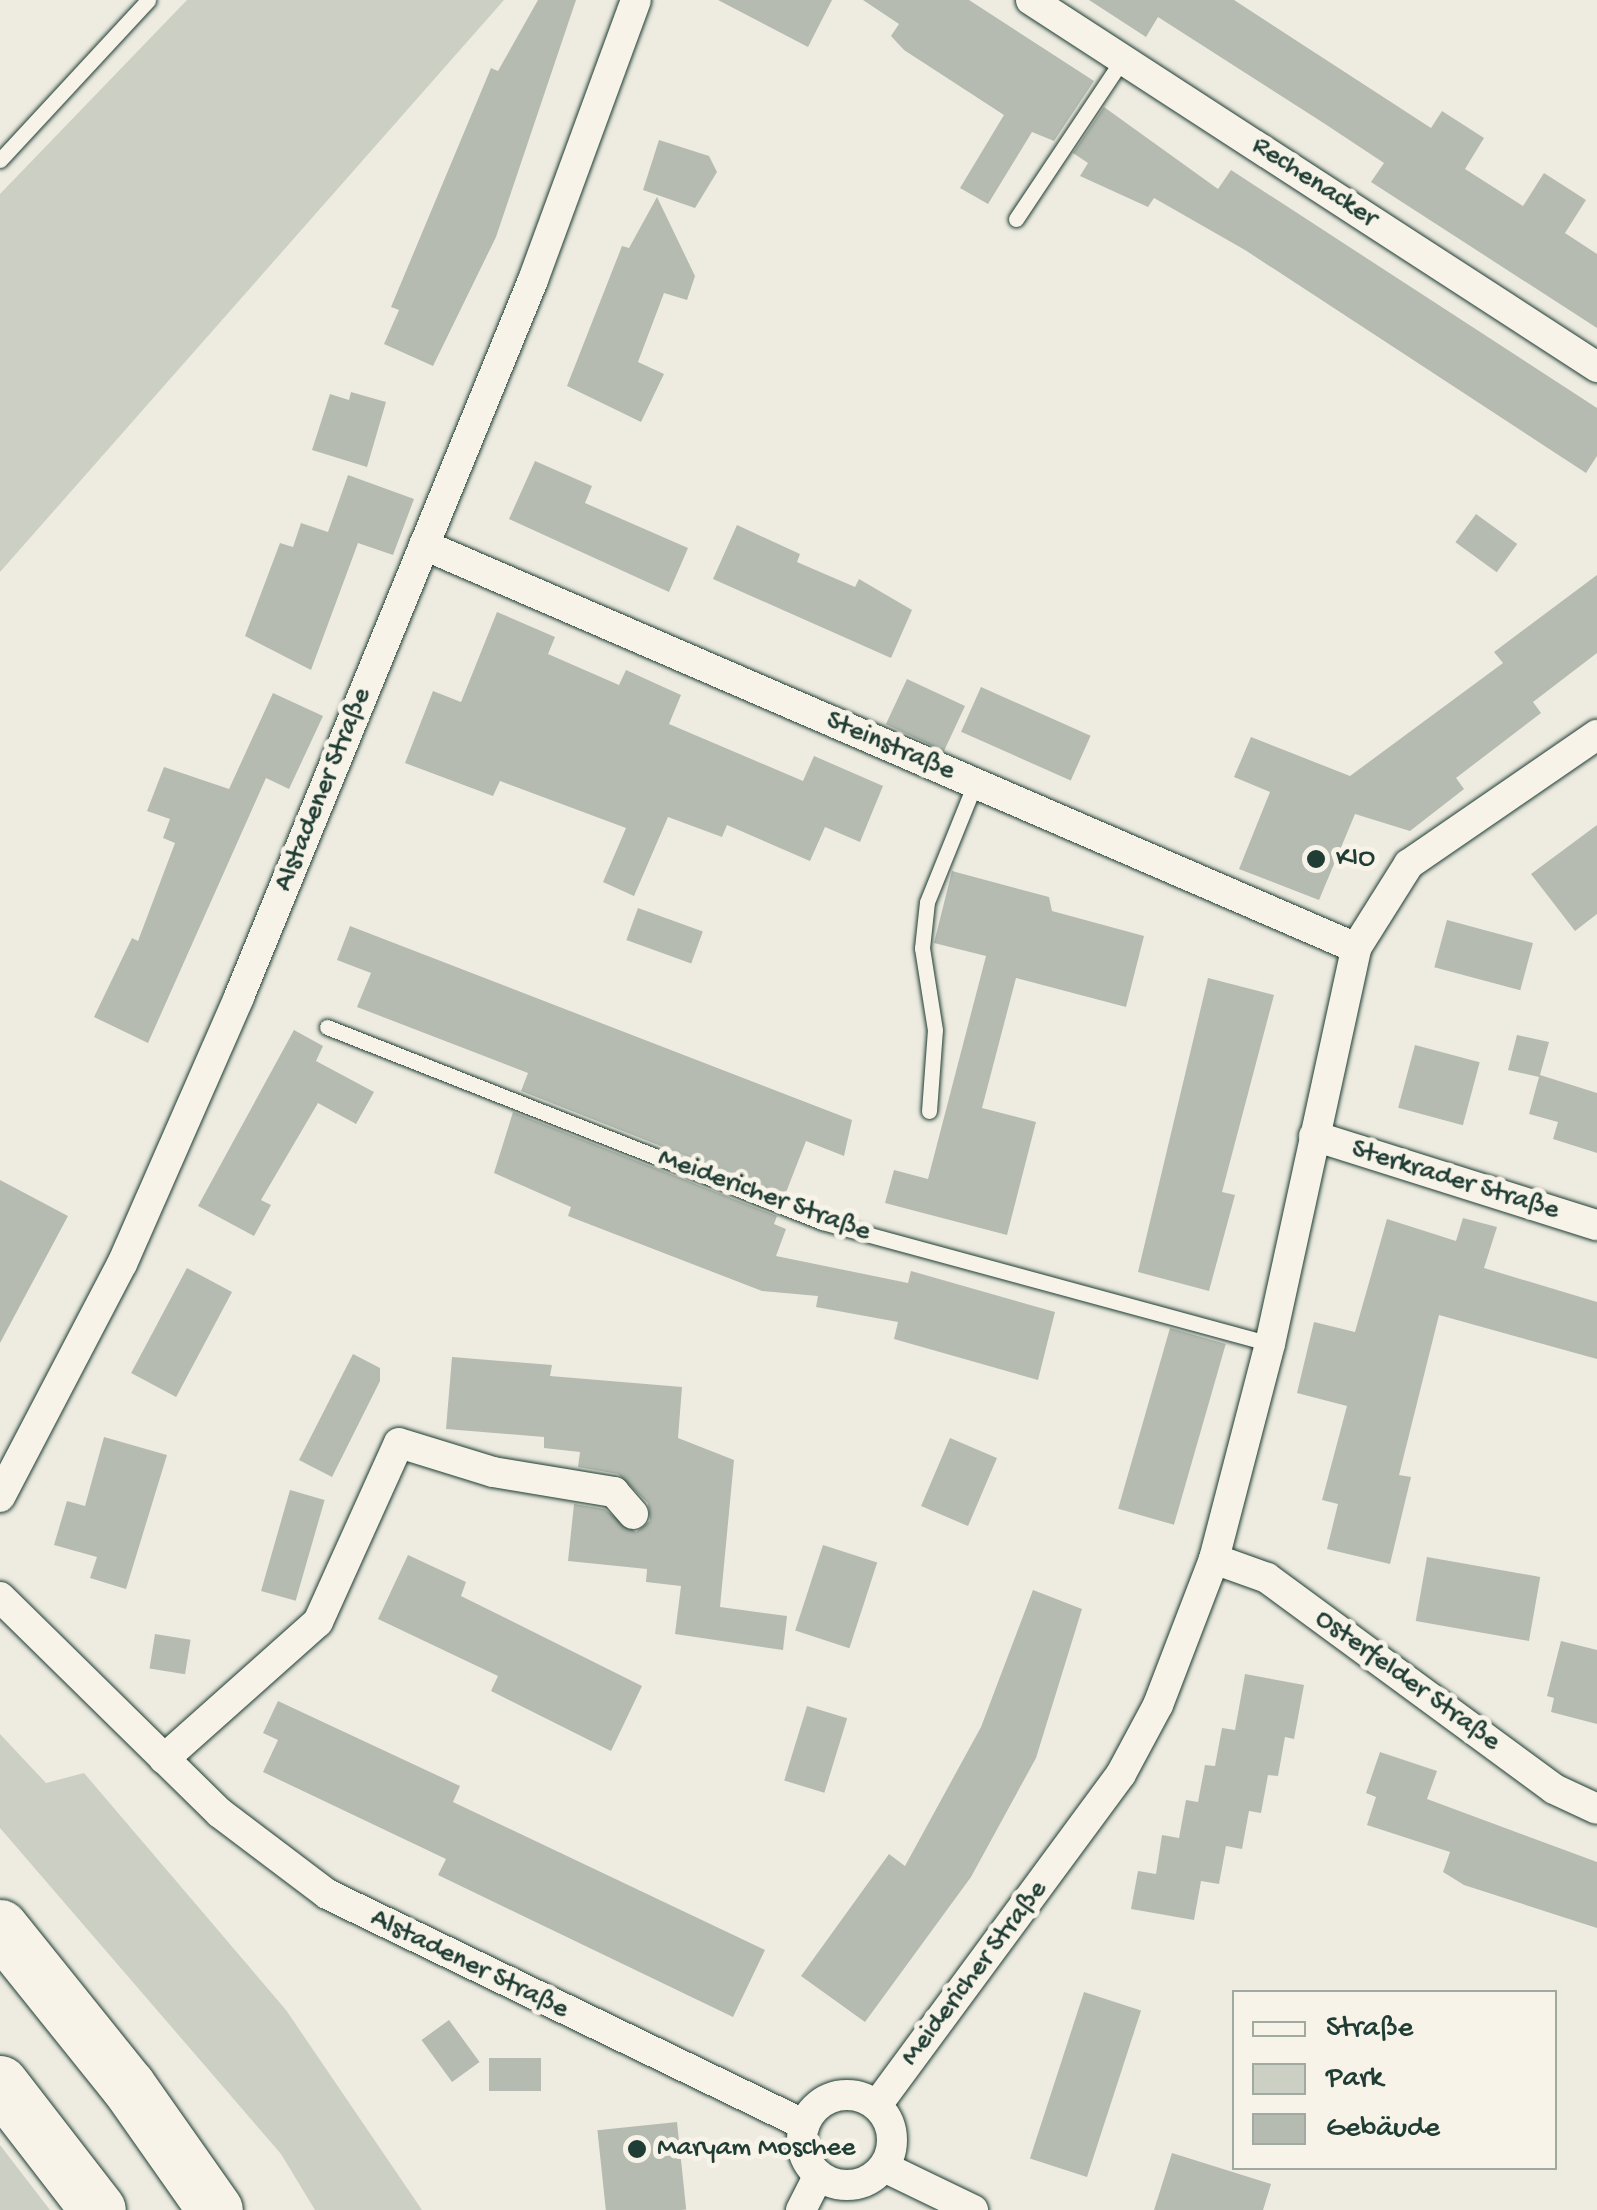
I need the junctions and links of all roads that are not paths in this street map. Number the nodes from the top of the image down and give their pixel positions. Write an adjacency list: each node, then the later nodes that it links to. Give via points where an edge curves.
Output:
1 (148, 0): 5 (lane)
2 (636, 0): 8 (street, Alstadener Straße, via 534,280)
3 (1031, 0): 4 (street, Rechenacker)
4 (1122, 60): 6 (lane); 7 (street, Rechenacker)
5 (0, 160)
6 (1016, 218)
7 (1597, 367)
8 (424, 545): 10 (street, Steinstraße); 17 (street, Alstadener Straße, via 122,1264)
9 (1597, 735): 11 (street, Meidericher Straße, via 1408,864)
10 (976, 784): 11 (street, Steinstraße); 13 (lane, via 928,902 922,948 935,1030)
11 (1356, 948): 14 (street, Meidericher Straße)
12 (327, 1027): 16 (lane, Meidericher Straße, via 822,1222)
13 (928, 1111)
14 (1314, 1136): 15 (street, Sterkrader Straße); 16 (street, Meidericher Straße)
15 (1597, 1225)
16 (1270, 1344): 19 (street, Meidericher Straße)
17 (0, 1498)
18 (633, 1514): 21 (street, via 614,1492 493,1472 399,1444 318,1622)
19 (1214, 1560): 22 (street, Osterfelder Straße, via 1267,1578 1554,1789); 25 (street, Meidericher Straße, via 1121,1774)
20 (0, 1597): 21 (street, Alstadener Straße)
21 (164, 1759): 26 (street, Alstadener Straße, via 327,1894)
22 (1597, 1809)
23 (0, 1927): 30 (highway, via 128,2086)
24 (0, 2083): 29 (highway)
25 (876, 2104): 26 (street, via 850,2094 821,2102); 27 (street, via 890,2123)
26 (803, 2124): 28 (street, via 802,2153)
27 (884, 2167): 28 (street, via 865,2182 840,2186); 32 (street)
28 (818, 2177): 31 (street)
29 (98, 2210)
30 (215, 2210)
31 (801, 2210)
32 (972, 2210)

